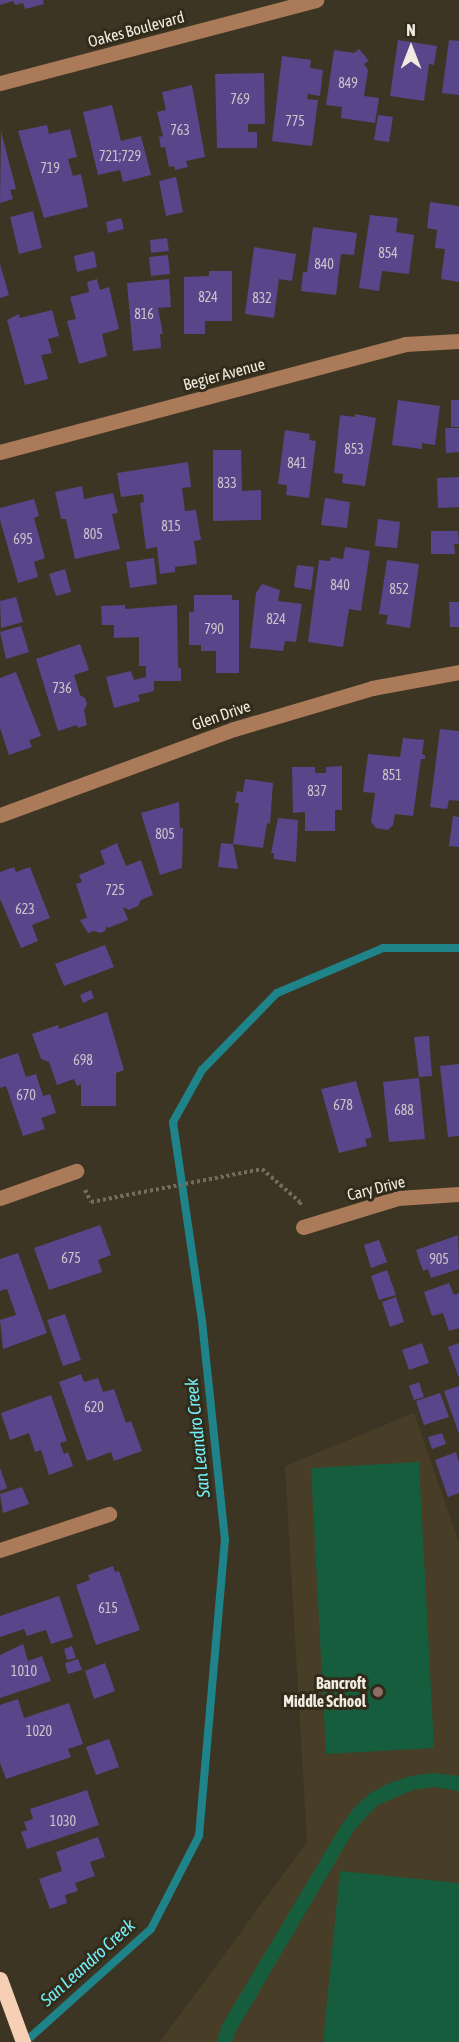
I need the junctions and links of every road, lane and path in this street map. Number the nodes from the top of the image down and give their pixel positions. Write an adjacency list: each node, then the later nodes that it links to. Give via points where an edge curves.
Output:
1 (316, 0): 2 (street, Oakes Boulevard)
2 (0, 83)
3 (459, 341): 4 (street, Begier Avenue, via 405,344)
4 (0, 452)
5 (459, 672): 6 (street, Glen Drive, via 372,688 234,729)
6 (0, 814)
7 (76, 1171): 10 (street)
8 (292, 1194): 11 (path, via 262,1169)
9 (459, 1194): 12 (street, Cary Drive, via 398,1198)
10 (0, 1198)
11 (91, 1202)
12 (303, 1227)
13 (109, 1514): 14 (street)
14 (0, 1550)
15 (0, 1979): 16 (main road)
16 (23, 2042)

